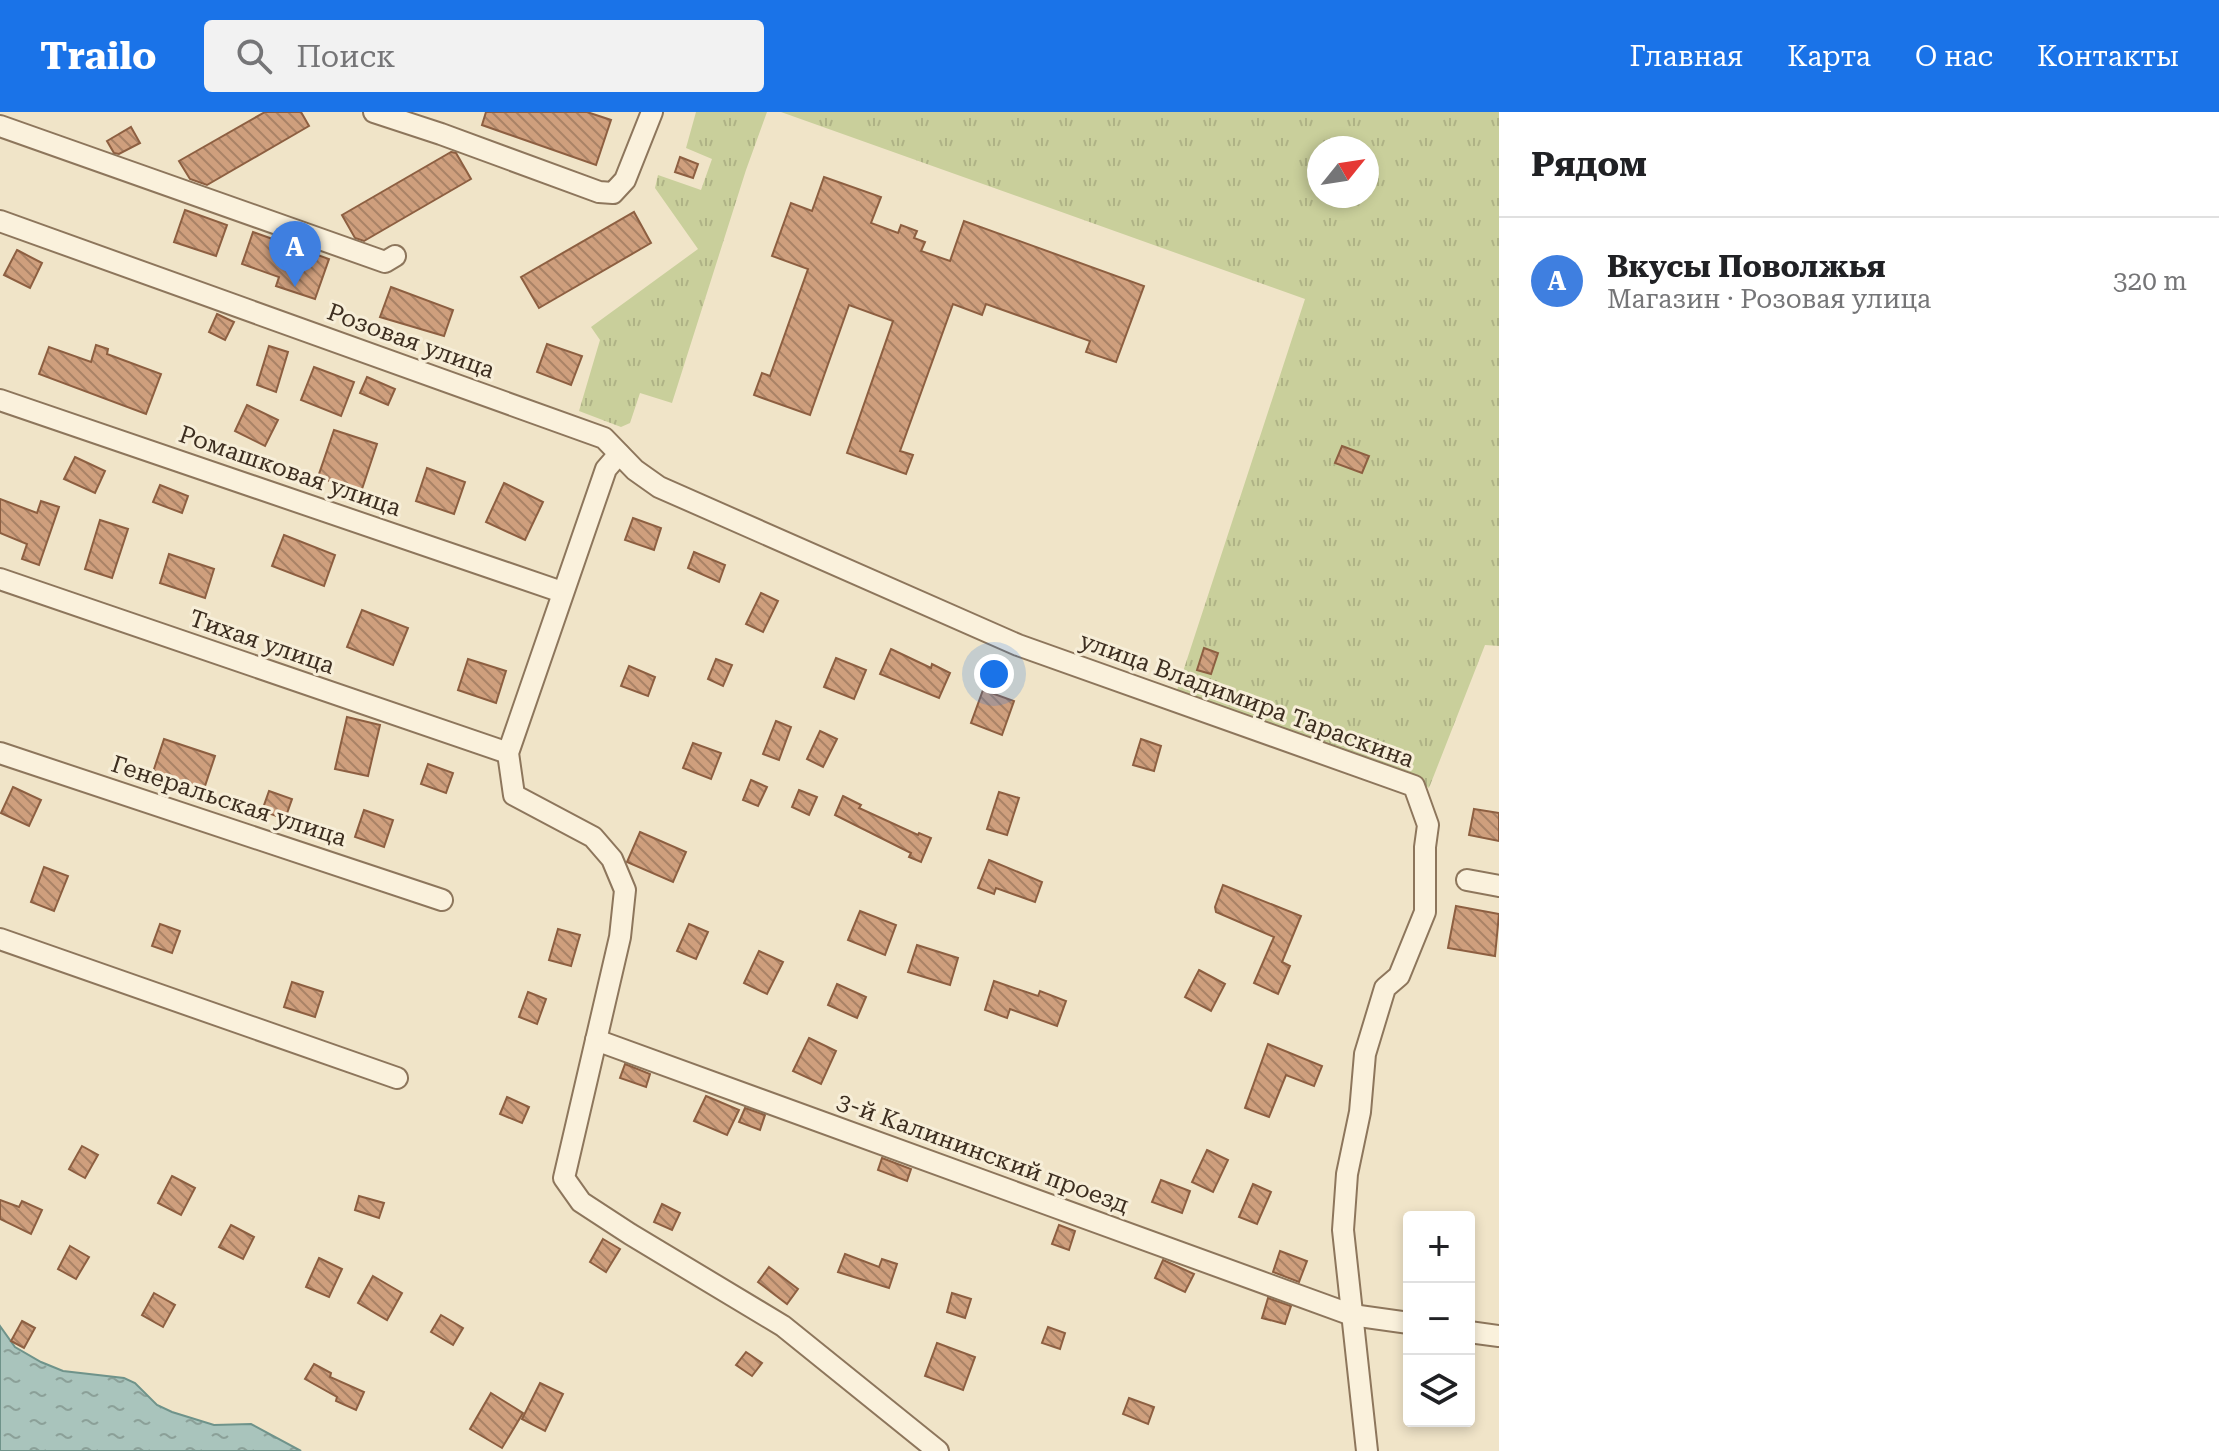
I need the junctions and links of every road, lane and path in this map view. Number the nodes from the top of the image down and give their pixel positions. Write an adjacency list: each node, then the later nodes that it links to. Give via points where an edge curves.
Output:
1 (374, 112): 2 (street, via 613,193 625,180)
2 (652, 112)
3 (0, 126): 5 (street, via 385,262)
4 (0, 221): 7 (street, Розовая улица, via 604,438)
5 (395, 256)
6 (0, 400): 9 (street, Ромашковая улица)
7 (619, 454): 9 (street, via 606,469); 18 (street, улица Владимира Тараскина, via 659,487 1018,645 1414,786 1428,825 1425,912 1399,976 1385,988 1365,1054 1343,1230)
8 (0, 579): 11 (street, Тихая улица)
9 (562, 592): 11 (street)
10 (0, 753): 14 (street, Генеральская улица)
11 (508, 753): 16 (street, via 514,795 593,837 612,859 625,890 620,937)
12 (1467, 880): 13 (street)
13 (1499, 886)
14 (442, 900)
15 (0, 939): 17 (street)
16 (596, 1040): 18 (street, 3-й Калининский проезд); 22 (street, via 564,1178 581,1202 783,1326)
17 (397, 1078)
18 (1352, 1315): 19 (street, 3-й Калининский проезд); 23 (street, улица Владимира Тараскина)
19 (1403, 1322)
20 (1475, 1333): 21 (street)
21 (1499, 1336)
22 (938, 1451)
23 (1367, 1451)

